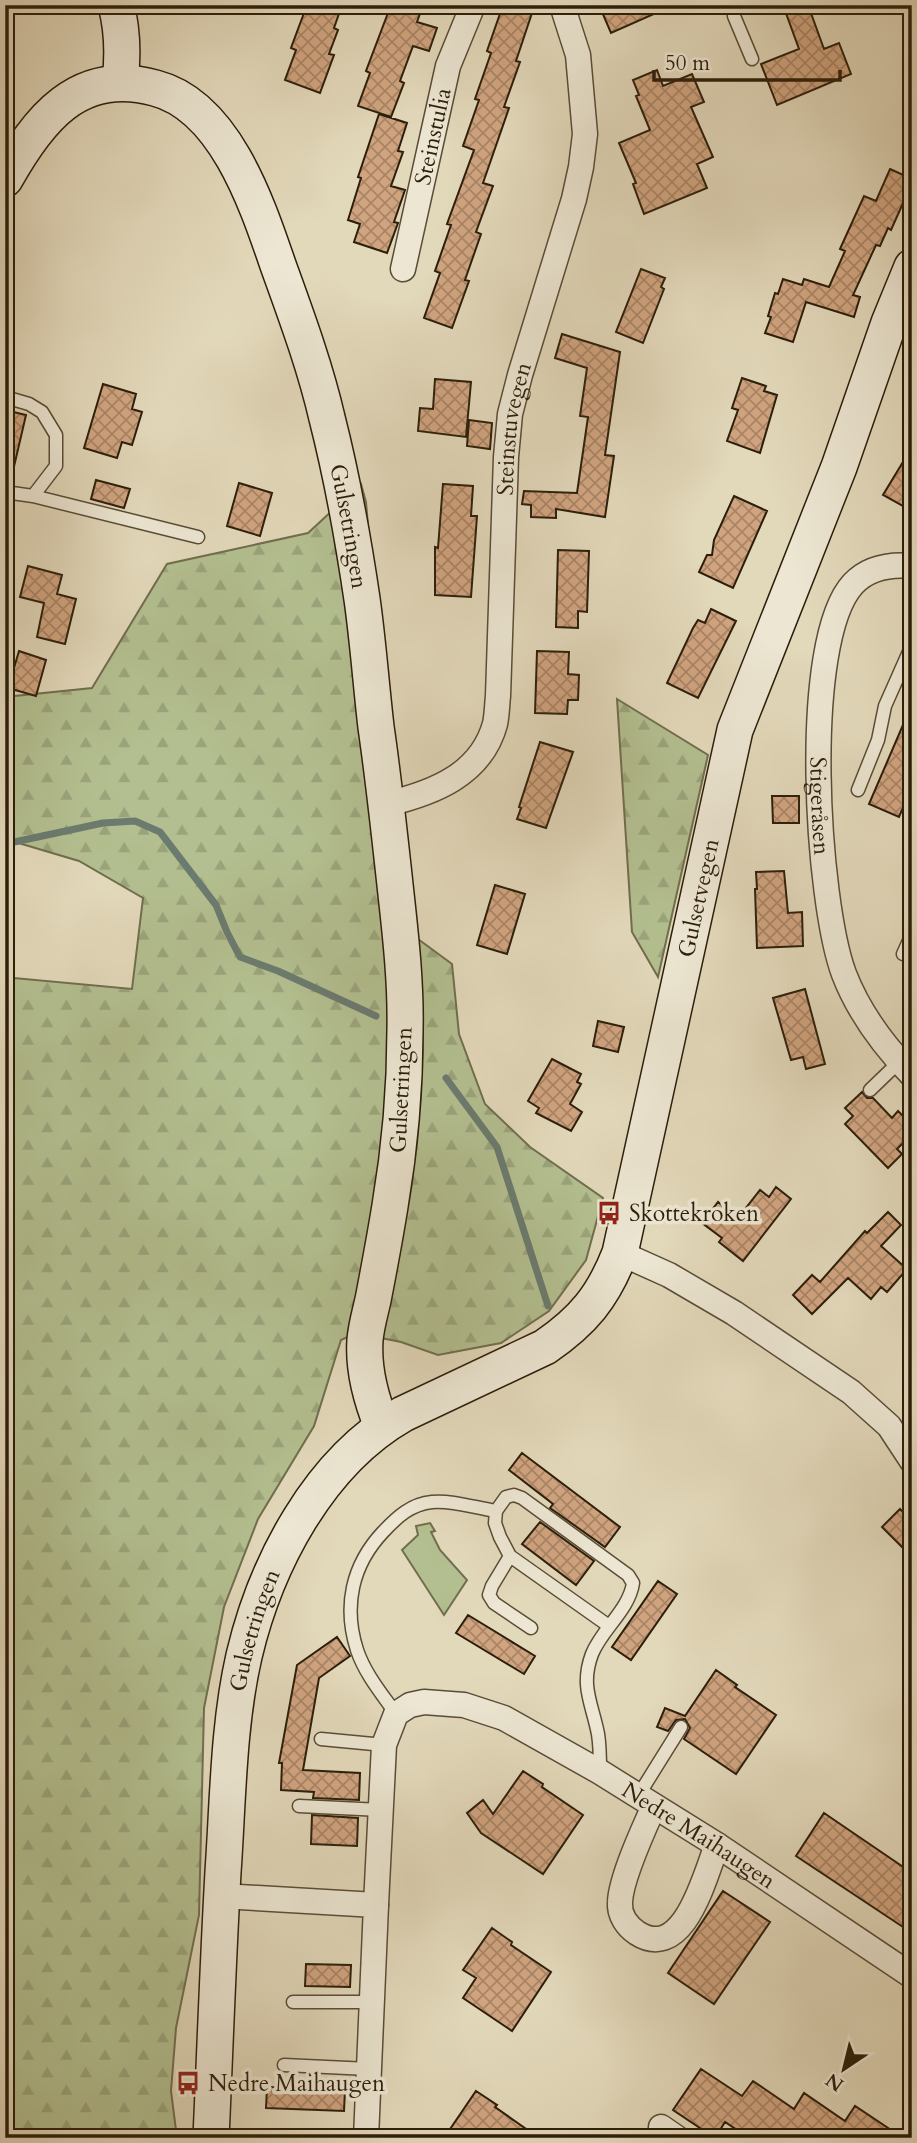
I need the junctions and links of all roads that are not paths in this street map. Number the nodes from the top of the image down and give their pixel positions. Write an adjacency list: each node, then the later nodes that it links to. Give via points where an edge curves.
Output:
1 (116, 5): 6 (street, via 122,45)
2 (473, 5): 9 (street, Steinstulia, via 447,66)
3 (562, 5): 17 (street, Steinstuvegen, via 578,55 585,134 574,199 510,414 495,723 486,745 460,774 440,788)
4 (734, 5): 5 (lane)
5 (752, 59)
6 (120, 83): 7 (street, Gulsetringen, via 82,92 56,109 33,132); 17 (street, Gulsetringen, via 166,90 200,114 218,133 256,202 304,341 332,441 362,600)
7 (5, 179)
8 (912, 267): 22 (street, Gulsetvegen, via 735,730)
9 (403, 269)
10 (5, 397): 12 (lane, via 42,412 56,435 56,466)
11 (5, 492): 12 (lane)
12 (33, 496): 13 (lane)
13 (198, 537)
14 (912, 566): 20 (street, Stigeråsen, via 890,565 870,571 844,596 828,639 820,713 821,839 835,943 857,1002 875,1033)
15 (912, 645): 16 (lane)
16 (858, 790)
17 (387, 804): 23 (street, Gulsetringen, via 405,1025 397,1160 365,1340 367,1373)
18 (912, 934): 19 (lane)
19 (903, 954)
20 (906, 1069): 21 (lane)
21 (870, 1090)
22 (620, 1253): 23 (street, Gulsetvegen, via 602,1293 563,1334 526,1357); 24 (street, via 701,1294 819,1369 876,1413)
23 (382, 1426): 38 (street, Gulsetringen, via 338,1466 308,1505 259,1608 235,1709)
24 (909, 1451)
25 (496, 1511): 26 (lane, via 495,1523); 27 (lane, via 506,1497 522,1498 628,1575 632,1592); 29 (lane, via 434,1502 416,1505 398,1515 368,1548 351,1597 352,1625 357,1651)
26 (510, 1556): 27 (lane); 28 (lane, via 489,1595)
27 (609, 1626): 33 (lane, via 593,1653 585,1686 598,1734)
28 (531, 1628)
29 (396, 1714): 32 (street); 33 (street, Nedre Maihaugen, via 424,1702 464,1705 504,1718)
30 (681, 1727): 34 (lane)
31 (321, 1739): 32 (lane)
32 (384, 1745): 36 (street)
33 (600, 1772): 34 (street, Nedre Maihaugen)
34 (646, 1801): 37 (street, Nedre Maihaugen); 37 (street, via 642,1831 620,1903 625,1921 642,1936 662,1939 677,1931)
35 (299, 1806): 36 (lane)
36 (381, 1810): 39 (street)
37 (717, 1845): 40 (street, Nedre Maihaugen)
38 (222, 1896): 39 (street); 46 (street, Gulsetringen)
39 (376, 1905): 42 (street)
40 (912, 1976)
41 (293, 2002): 42 (lane)
42 (372, 2003): 44 (street)
43 (284, 2065): 44 (lane)
44 (369, 2069): 48 (street)
45 (279, 2136): 47 (lane)
46 (211, 2138)
47 (302, 2138)
48 (366, 2138)

